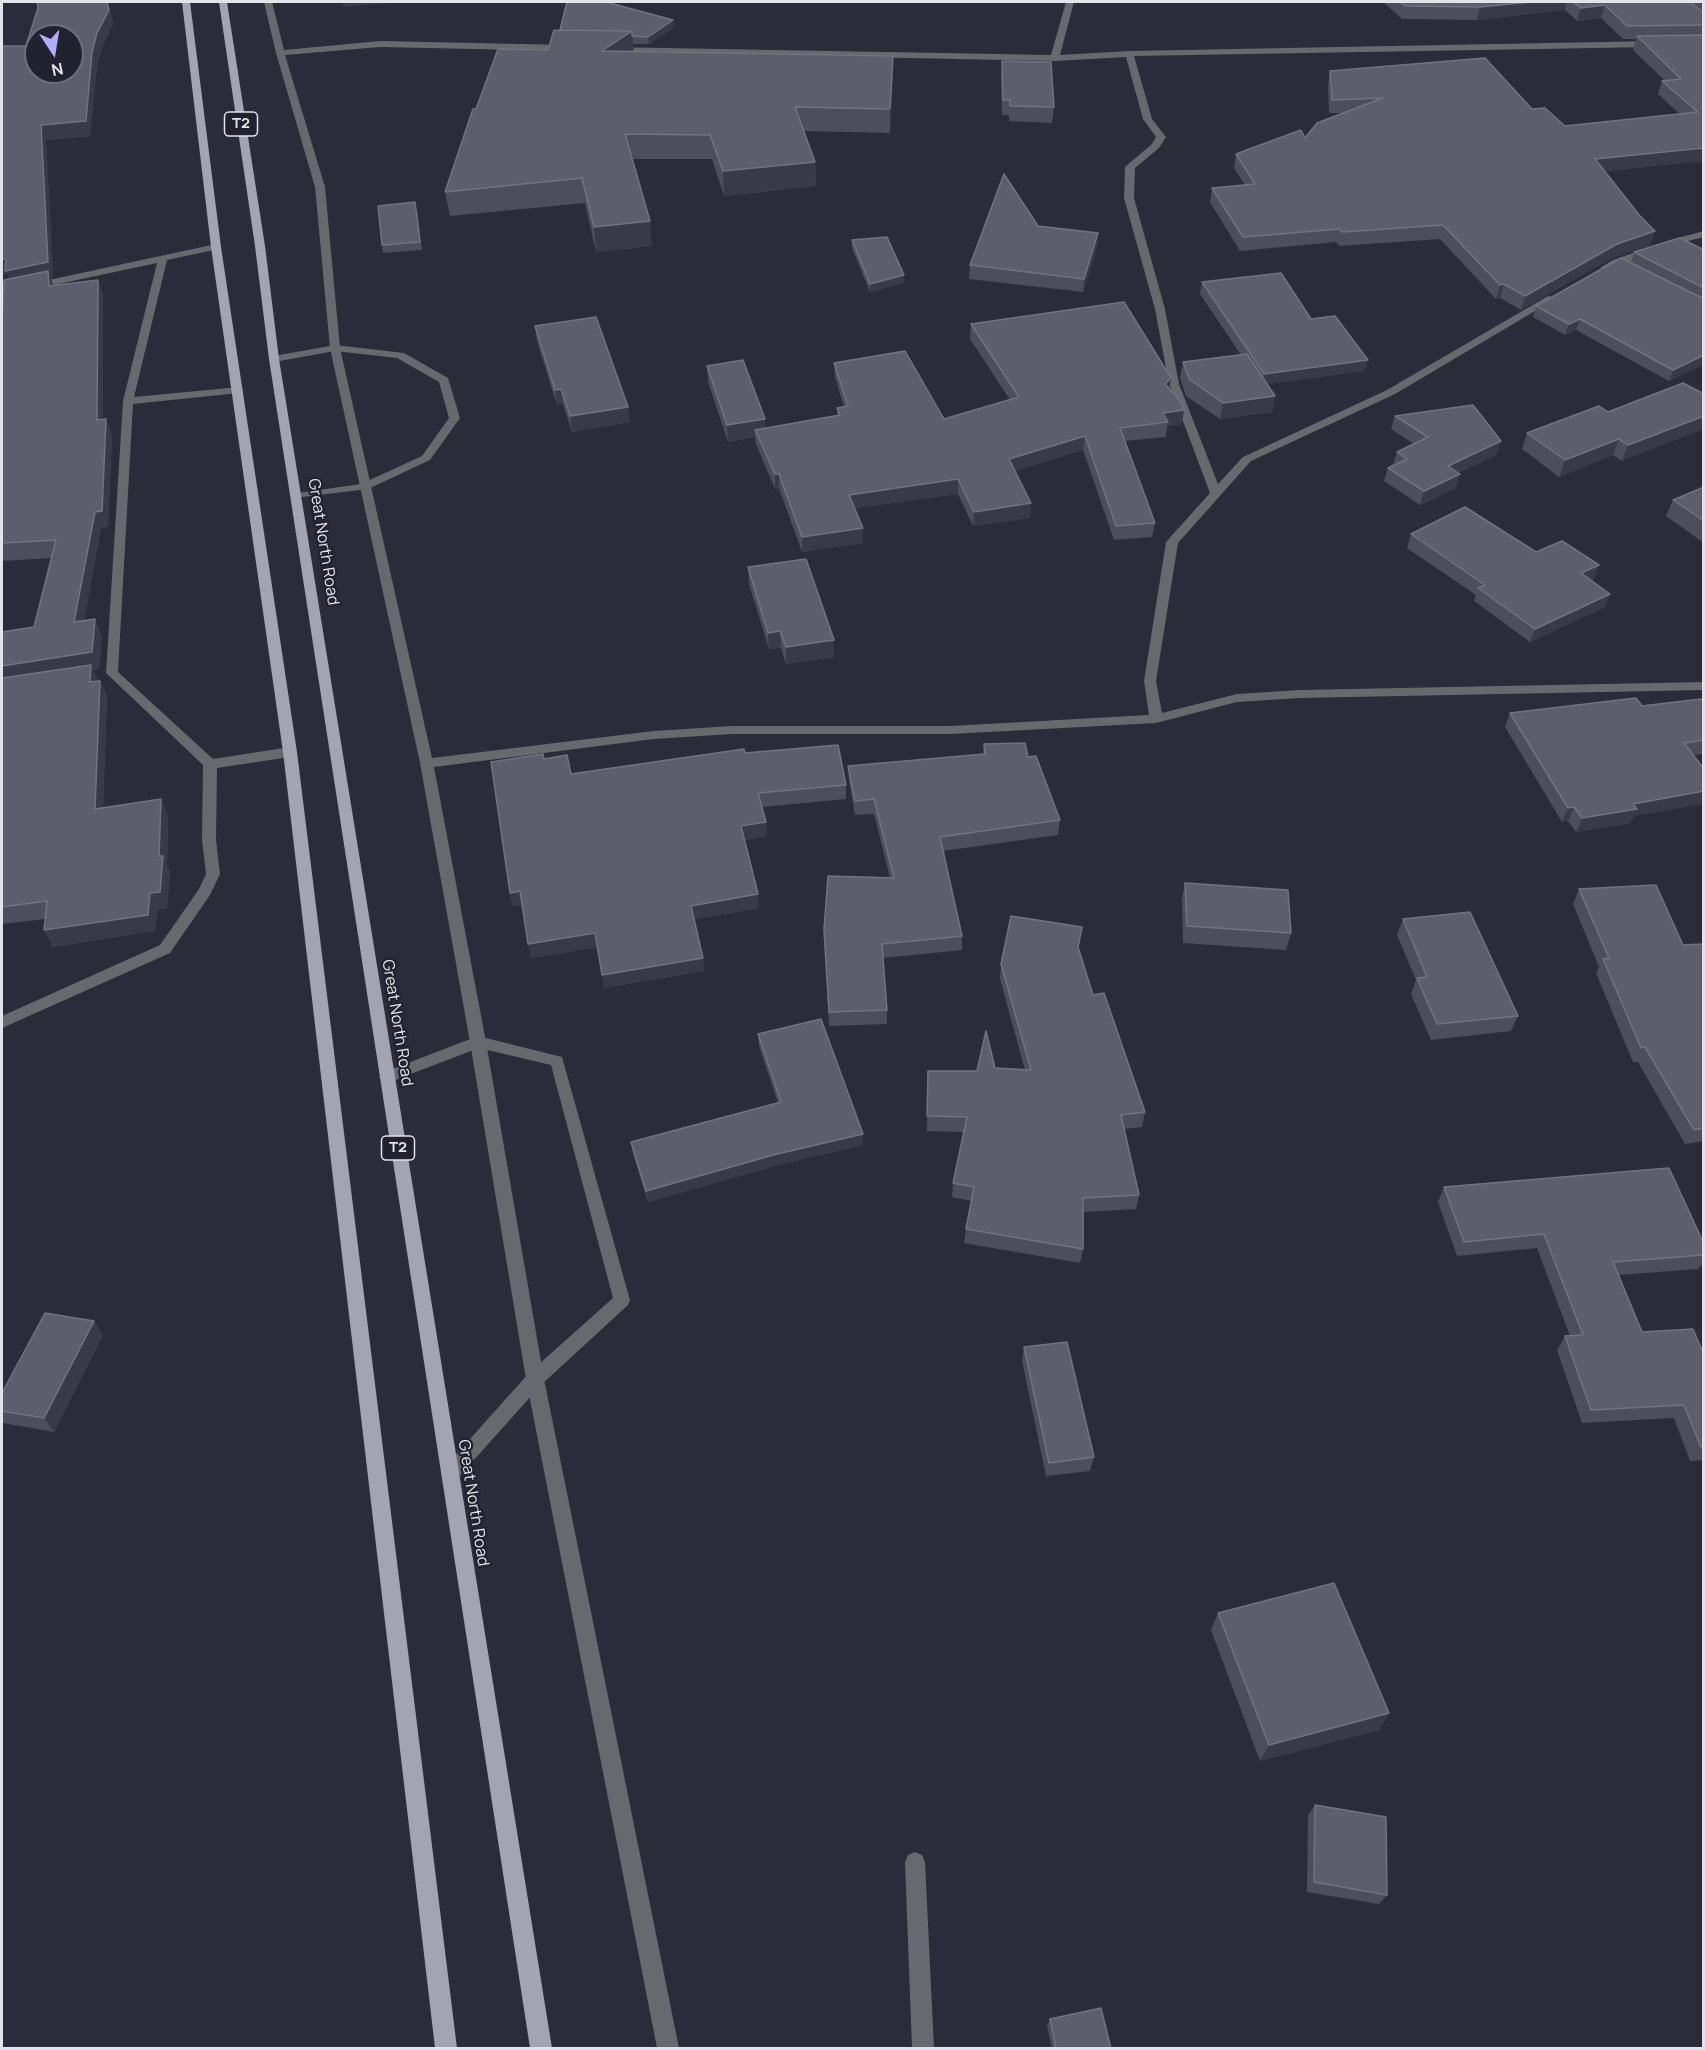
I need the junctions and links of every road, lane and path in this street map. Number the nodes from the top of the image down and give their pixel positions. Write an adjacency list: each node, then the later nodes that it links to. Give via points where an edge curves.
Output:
1 (186, 2): 12 (main road, T2)
2 (223, 2): 20 (main road, Great North Road / T2)
3 (268, 2): 8 (street)
4 (1070, 2): 10 (street)
5 (1668, 44): 9 (street)
6 (581, 48): 8 (street, via 380,44)
7 (605, 49): 10 (street)
8 (280, 53): 19 (street, via 320,187)
9 (1129, 54): 10 (street); 24 (street, via 1148,119 1161,137 1130,167 1129,198 1160,309 1174,384)
10 (1055, 58)
11 (1704, 234): 14 (street)
12 (216, 247): 13 (street); 21 (main road, T2)
13 (163, 258): 17 (street); 22 (street)
14 (1617, 262): 15 (street); 16 (street)
15 (1635, 271)
16 (1598, 272)
17 (2, 293)
18 (1560, 294): 24 (street, via 1391,392 1247,459)
19 (335, 348): 20 (street); 23 (street); 23 (street, via 400,355 444,380 455,418 426,458)
20 (274, 359): 25 (main road, Great North Road / T2)
21 (239, 390): 22 (street); 28 (main road, T2)
22 (128, 401): 30 (street, via 106,673)
23 (364, 487): 25 (street); 29 (street)
24 (1216, 493): 27 (street, via 1172,542 1150,681)
25 (298, 496): 33 (main road, Great North Road / T2)
26 (1704, 686): 27 (street, via 1289,694 1237,698)
27 (1156, 719): 29 (street, via 951,730 732,730 654,735)
28 (290, 752): 30 (street); 37 (main road, T2)
29 (427, 763): 32 (street)
30 (210, 764): 31 (street, via 209,840 213,874 165,949)
31 (2, 1022)
32 (478, 1042): 33 (street); 34 (street); 34 (street, via 557,1061 622,1300)
33 (387, 1077): 35 (main road, Great North Road / T2)
34 (535, 1379): 35 (street); 39 (street)
35 (450, 1474): 38 (main road, Great North Road / T2)
36 (915, 1862): 40 (street)
37 (446, 2049)
38 (541, 2049)
39 (668, 2049)
40 (923, 2049)

